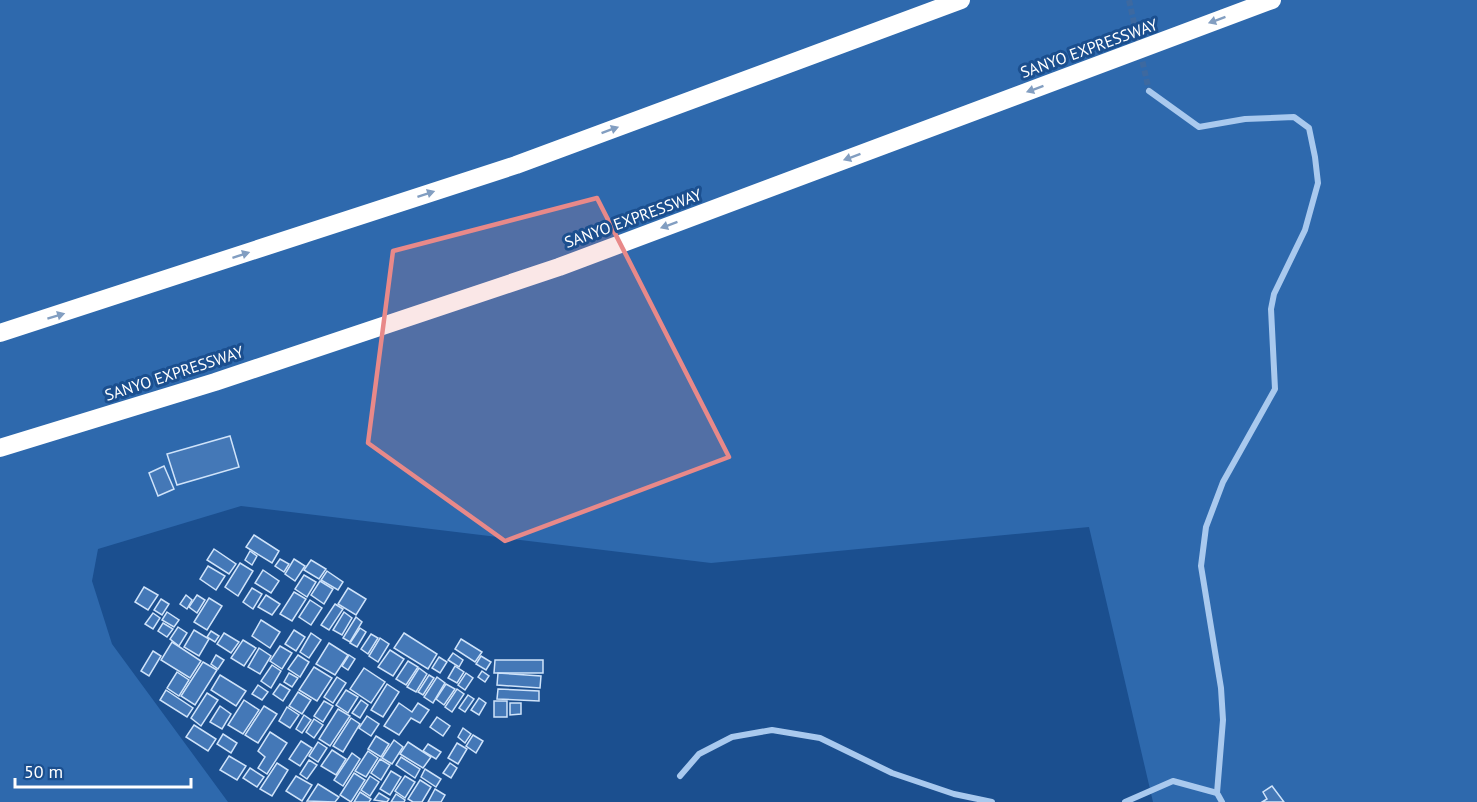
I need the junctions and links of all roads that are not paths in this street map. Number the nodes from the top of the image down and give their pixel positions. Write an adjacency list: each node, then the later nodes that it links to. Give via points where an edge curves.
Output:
1 (962, 0): 4 (highway, one-way to 1, via 516,165)
2 (1272, 0): 5 (highway, SANYO EXPRESSWAY, one-way to 5, via 559,267 226,378)
3 (1149, 91): 7 (street, via 1199,127 1245,119 1294,117 1309,128 1318,183 1305,230 1274,294 1271,309 1275,389 1223,482 1206,527 1201,566 1223,720)
4 (0, 333)
5 (0, 448)
6 (680, 776): 8 (street, via 699,754 732,737 772,730 820,738 892,773)
7 (1217, 793): 9 (street, via 1173,781); 10 (street)
8 (992, 802)
9 (1125, 802)
10 (1222, 802)

